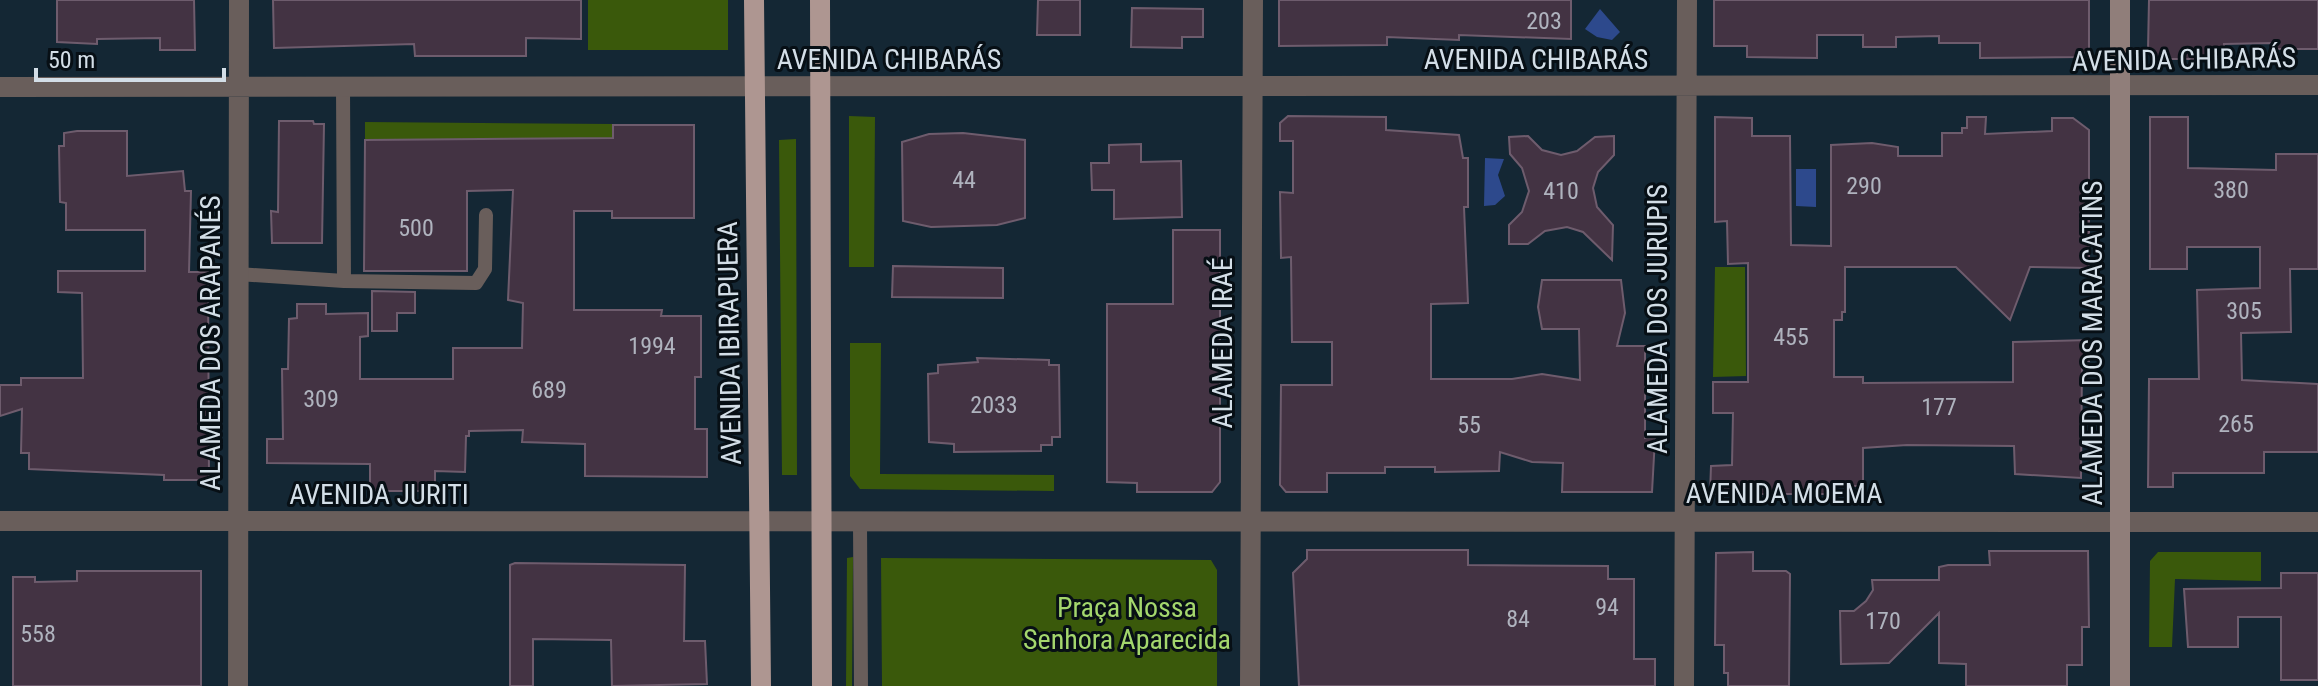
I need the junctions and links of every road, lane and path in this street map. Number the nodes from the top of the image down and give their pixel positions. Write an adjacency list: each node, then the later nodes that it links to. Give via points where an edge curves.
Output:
1 (239, 0): 10 (street, ALAMEDA DOS ARAPANÉS)
2 (754, 0): 8 (main road, AVENIDA IBIRAPUERA)
3 (820, 0): 14 (main road)
4 (1253, 0): 12 (street, ALAMEDA IRAÉ)
5 (1687, 0): 13 (street, ALAMEDA DOS JURUPIS)
6 (2120, 0): 15 (main road, ALAMEDA DOS MARACATINS)
7 (2318, 85): 15 (street, AVENIDA CHIBARÁS)
8 (755, 86): 11 (street, AVENIDA CHIBARÁS); 14 (street, AVENIDA CHIBARÁS); 23 (main road, AVENIDA IBIRAPUERA)
9 (0, 87): 10 (street, AVENIDA CHIBARÁS)
10 (239, 87): 11 (street, AVENIDA CHIBARÁS); 17 (street, ALAMEDA DOS ARAPANÉS)
11 (343, 87): 18 (lane)
12 (1252, 87): 13 (street, AVENIDA CHIBARÁS); 14 (street, AVENIDA CHIBARÁS); 21 (street, ALAMEDA IRAÉ)
13 (1687, 87): 15 (street, AVENIDA CHIBARÁS); 22 (street, ALAMEDA DOS JURUPIS)
14 (820, 88): 26 (main road)
15 (2120, 88): 24 (main road, ALAMEDA DOS MARACATINS)
16 (486, 215): 18 (lane, via 485,269 476,283)
17 (238, 274): 18 (lane); 20 (street, ALAMEDA DOS ARAPANÉS)
18 (344, 281)
19 (0, 521): 20 (street, AVENIDA JURITI)
20 (238, 521): 23 (street, AVENIDA JURITI); 28 (street, ALAMEDA DOS ARAPANÉS)
21 (1250, 521): 22 (street, AVENIDA MOEMA); 27 (street); 32 (street, ALAMEDA IRAÉ)
22 (1684, 521): 24 (street, AVENIDA MOEMA); 33 (street, ALAMEDA DOS JURUPIS)
23 (759, 522): 26 (street); 29 (main road, AVENIDA IBIRAPUERA)
24 (2120, 522): 25 (street, AVENIDA MOEMA); 34 (main road, ALAMEDA DOS MARACATINS)
25 (2318, 522)
26 (821, 523): 27 (street); 30 (main road)
27 (860, 523): 31 (lane)
28 (238, 686)
29 (761, 686)
30 (822, 686)
31 (861, 686)
32 (1250, 686)
33 (1684, 686)
34 (2120, 686)

